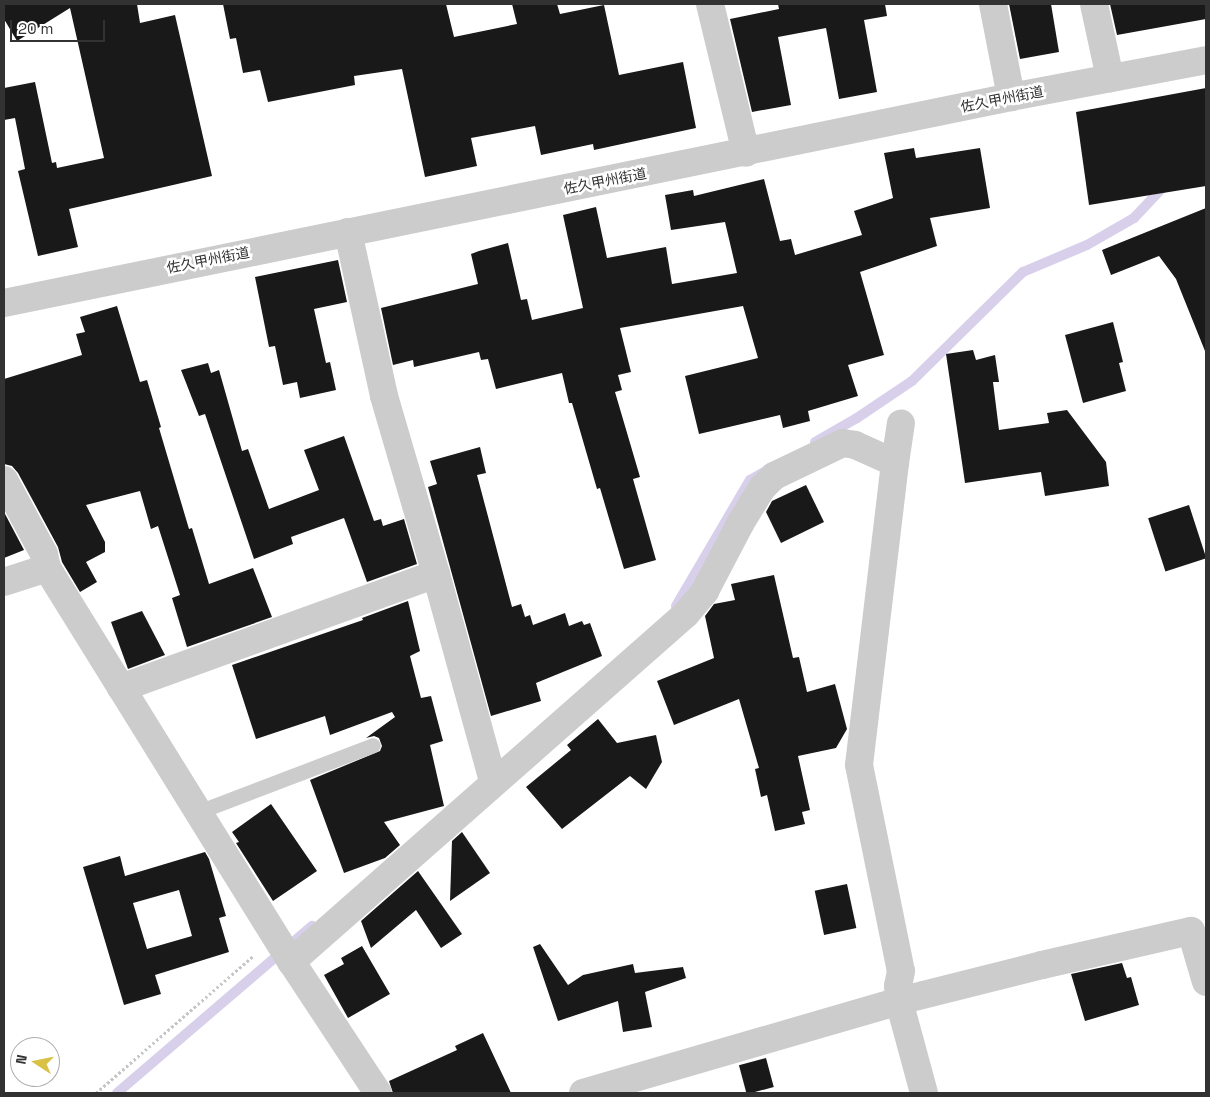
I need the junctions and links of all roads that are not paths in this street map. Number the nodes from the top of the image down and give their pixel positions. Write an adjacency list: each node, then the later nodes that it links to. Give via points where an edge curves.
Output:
1 (710, 4): 7 (street)
2 (993, 4): 6 (street)
3 (1094, 4): 5 (street)
4 (1206, 60): 5 (street, 佐久甲州街道)
5 (1110, 78): 6 (street, 佐久甲州街道)
6 (1011, 97): 7 (street, 佐久甲州街道)
7 (746, 153): 8 (street, 佐久甲州街道)
8 (348, 232): 9 (street, 佐久甲州街道); 14 (street, via 384,396)
9 (4, 303)
10 (901, 423): 11 (street)
11 (895, 463): 18 (street, via 843,443 774,476 762,488 740,524 706,591 686,614); 22 (street, via 859,766 901,971)
12 (4, 480): 13 (street, via 44,554)
13 (47, 568): 15 (street); 16 (street)
14 (436, 574): 16 (street); 18 (street)
15 (4, 582)
16 (121, 688): 19 (street)
17 (373, 745): 19 (lane)
18 (492, 774): 20 (street)
19 (198, 812): 20 (street)
20 (284, 949): 23 (street)
21 (1206, 982): 22 (street, via 1191,931)
22 (899, 1001): 24 (street); 25 (street)
23 (378, 1093)
24 (583, 1093)
25 (924, 1093)

